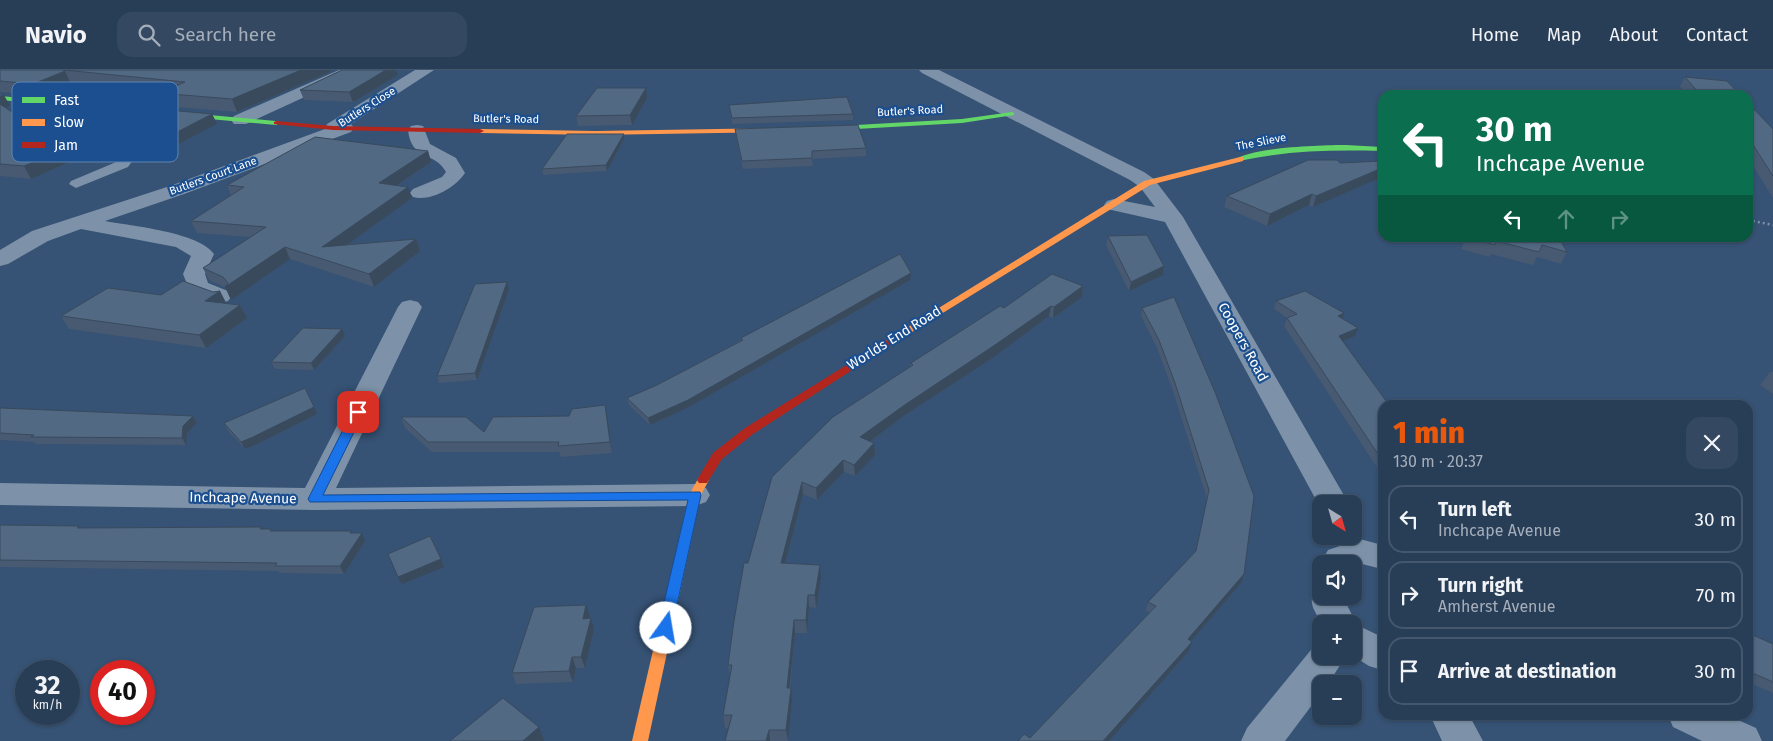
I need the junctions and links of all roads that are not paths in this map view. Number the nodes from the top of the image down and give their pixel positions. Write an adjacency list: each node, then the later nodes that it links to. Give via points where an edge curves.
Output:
1 (352, 70): 6 (street)
2 (426, 70): 7 (street, Butlers Close)
3 (927, 70): 4 (street)
4 (1012, 114): 8 (street, Butler's Road, via 962,121); 13 (street)
5 (178, 115): 6 (street, Butler's Road)
6 (240, 120): 7 (street, Butler's Road)
7 (339, 128): 9 (street, Butler's Road); 18 (street, Butlers Court Lane, via 177,190)
8 (810, 129)
9 (417, 130): 10 (street, Butler's Road, via 596,133); 15 (street, via 417,141 422,148 449,162 456,173 449,181)
10 (781, 130)
11 (1378, 149): 13 (street, The Slieve, via 1288,149)
12 (126, 162): 14 (lane)
13 (1147, 183): 16 (street, Worlds End Road); 17 (street, Coopers Road)
14 (76, 184)
15 (420, 193)
16 (1114, 205): 17 (street); 23 (street, Worlds End Road, via 934,312 749,430 717,456)
17 (1173, 216): 24 (street, Coopers Road)
18 (81, 222): 19 (street, Butlers Court Lane, via 40,236); 20 (street, via 182,242 203,254 194,274 198,288)
19 (0, 259)
20 (220, 296)
21 (410, 307): 25 (street)
22 (0, 494): 25 (street, Inchcape Avenue)
23 (695, 495): 25 (street, Inchcape Avenue); 31 (street, Worlds End Road)
24 (1329, 495)
25 (315, 499)
26 (1362, 643): 27 (street)
27 (1378, 653)
28 (1321, 665): 32 (street)
29 (1452, 720): 33 (street)
30 (1698, 720): 34 (street)
31 (640, 741)
32 (1261, 741)
33 (1463, 741)
34 (1742, 741)

